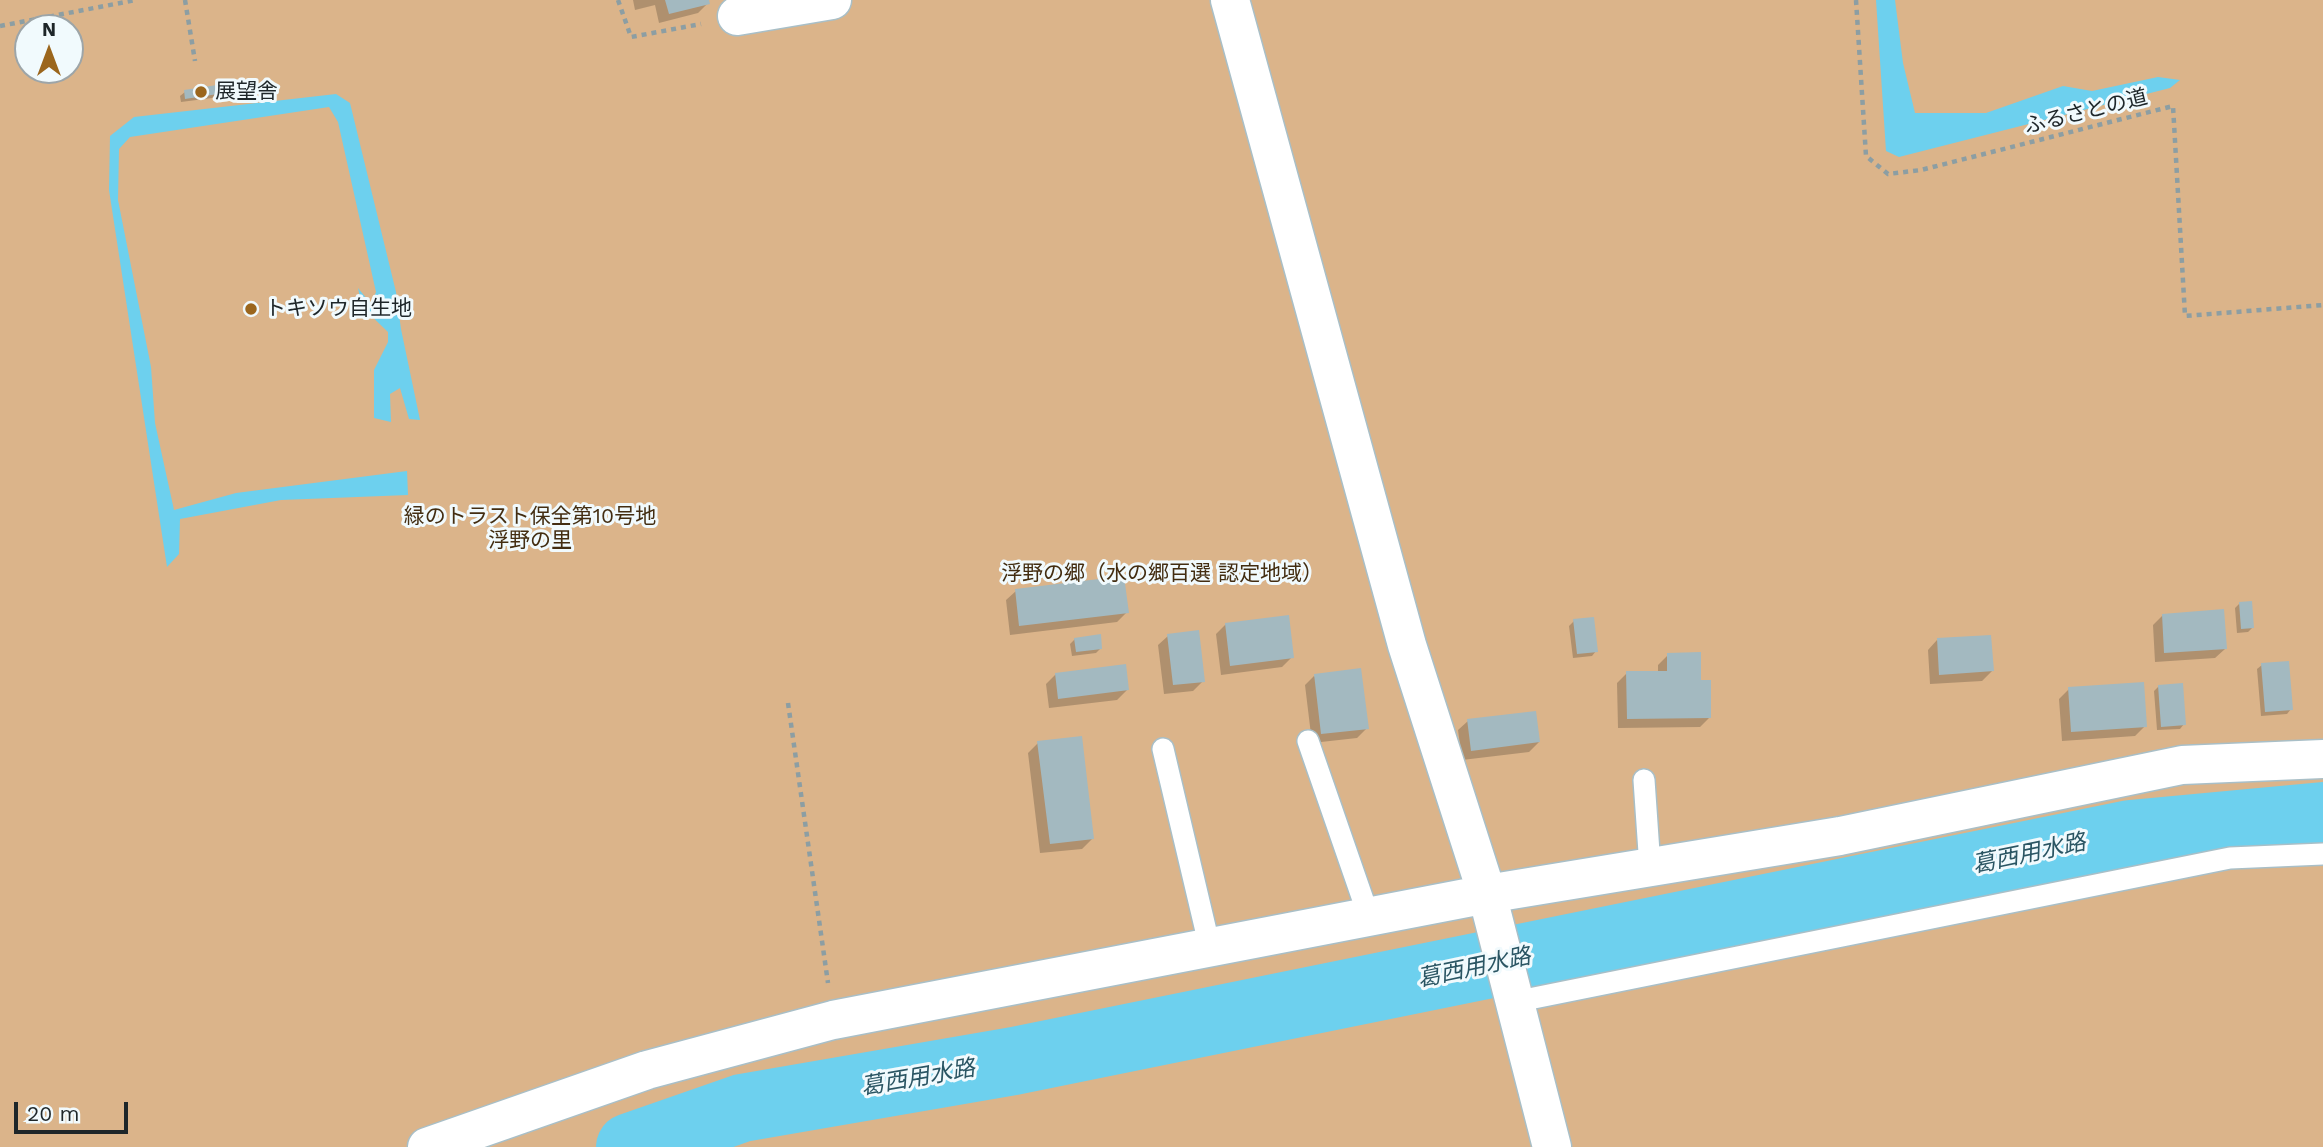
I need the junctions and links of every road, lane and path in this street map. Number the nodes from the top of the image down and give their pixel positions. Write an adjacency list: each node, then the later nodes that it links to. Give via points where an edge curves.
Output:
1 (136, 0): 8 (path)
2 (186, 0): 9 (path)
3 (618, 0): 7 (path, via 631,37)
4 (832, 0): 7 (street)
5 (1230, 0): 18 (street, via 1407,645)
6 (1856, 0): 10 (path, ふるさとの道, via 1866,156 1888,174 1921,170 2173,106 2185,316)
7 (737, 16)
8 (0, 26)
9 (195, 61)
10 (2323, 305)
11 (788, 703): 22 (path)
12 (1308, 740): 19 (lane)
13 (1163, 749): 20 (lane)
14 (2323, 759): 17 (street, via 2182,765 1840,836)
15 (1644, 780): 17 (lane)
16 (2323, 854): 21 (lane, via 2230,858)
17 (1650, 867): 18 (street)
18 (1489, 905): 19 (street); 21 (street)
19 (1369, 917): 20 (street)
20 (1210, 948): 22 (street)
21 (1512, 994): 24 (street)
22 (833, 1020): 23 (street, via 647,1070)
23 (427, 1147)
24 (1552, 1147)

